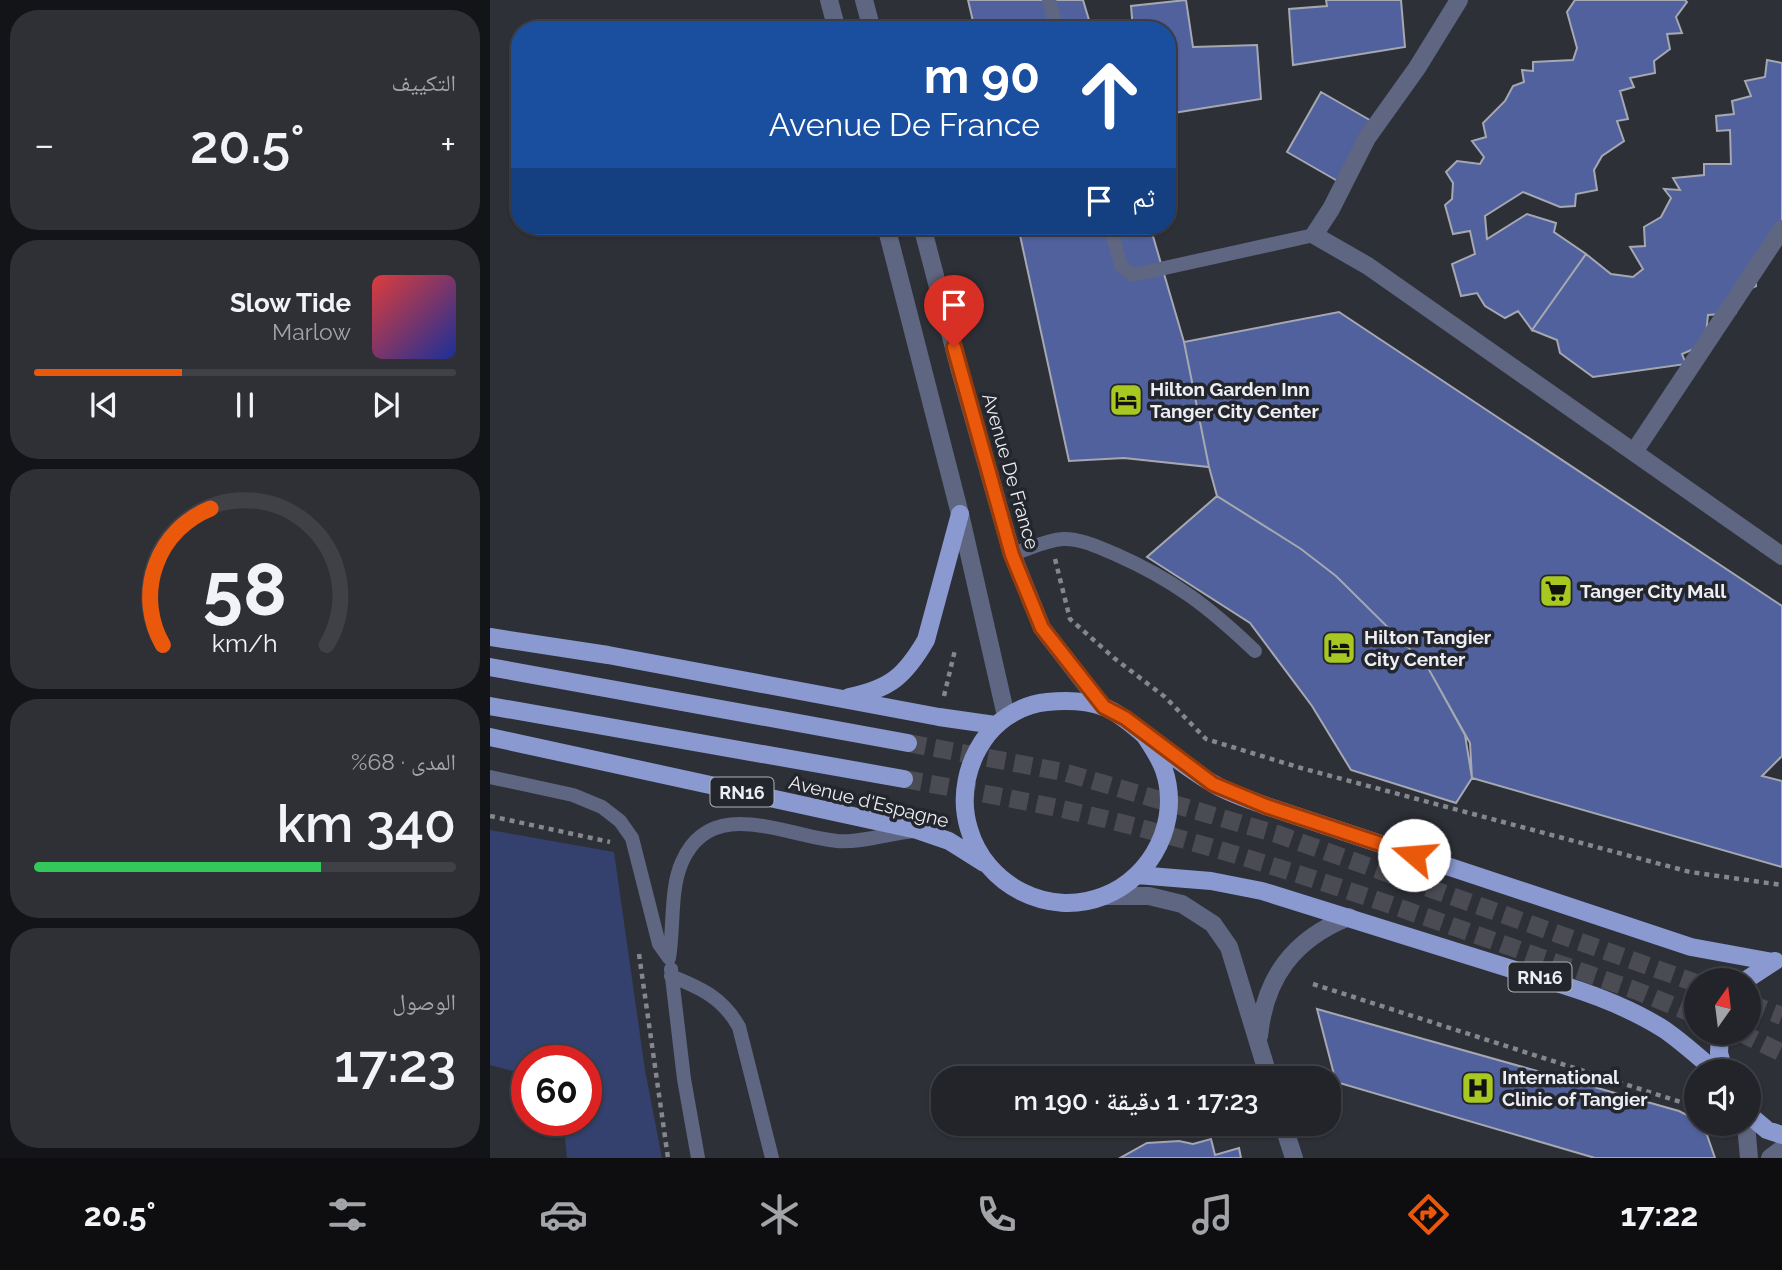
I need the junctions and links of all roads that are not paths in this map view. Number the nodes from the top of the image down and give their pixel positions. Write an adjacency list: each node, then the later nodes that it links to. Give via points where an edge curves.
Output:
1 (829, 0): 5 (street)
2 (864, 0): 6 (street)
3 (1049, 0): 7 (lane)
4 (1459, 0): 9 (street, via 1367,138)
5 (835, 21)
6 (870, 21)
7 (1055, 21)
8 (1782, 229): 13 (street)
9 (1314, 234): 12 (lane, via 1133,275 1121,266); 13 (street, via 1368,266)
10 (888, 235): 14 (street)
11 (924, 235): 15 (street, Avenue De France)
12 (1112, 235)
13 (1634, 452): 16 (street)
14 (960, 514): 20 (main road, via 926,640 915,658 889,685); 23 (street)
15 (1012, 555): 18 (lane, via 1067,539 1100,547 1185,590); 22 (street, Avenue De France, via 1042,628)
16 (1782, 556)
17 (490, 636): 20 (main road)
18 (1255, 651)
19 (490, 667): 26 (main road)
20 (839, 699): 23 (main road, via 939,717)
21 (490, 706): 28 (main road, RN16 / RN16)
22 (1104, 707): 23 (main road, RN16, via 1070,699 1037,703); 24 (main road, RN16)
23 (1000, 721): 30 (main road, RN16, via 970,764 965,790 965,817)
24 (1143, 733): 31 (main road, RN16, via 1165,771 1169,798 1161,841); 35 (main road, RN16, via 1213,784 1266,806 1690,947)
25 (490, 737): 29 (main road, Avenue d'Espagne / RN16)
26 (908, 743)
27 (490, 777): 34 (lane, via 573,795 602,807 620,821 632,838 659,944)
28 (904, 779)
29 (917, 830): 30 (main road, Avenue d'Espagne / RN16, via 949,841); 34 (lane, via 839,841 748,824 708,830 682,861)
30 (986, 864): 32 (main road, RN16, via 1014,889 1035,898 1058,903)
31 (1137, 875): 32 (main road, RN16); 33 (main road, RN16, via 1262,891)
32 (1104, 896): 38 (street, via 1149,896 1182,904 1213,923 1229,947)
33 (1349, 917): 38 (street, via 1313,935 1284,963 1270,987); 39 (main road, RN16, via 1608,1000 1666,1031)
34 (669, 958): 37 (lane)
35 (1777, 960): 36 (main road, RN16)
36 (1761, 970)
37 (671, 976): 46 (lane); 47 (lane, via 729,1009 739,1027)
38 (1258, 1043): 40 (street)
39 (1700, 1059)
40 (1265, 1066)
41 (1761, 1125): 42 (main road)
42 (1782, 1135)
43 (1287, 1136): 48 (street)
44 (1747, 1136): 49 (street)
45 (1782, 1149): 50 (street)
46 (698, 1158)
47 (772, 1158)
48 (1294, 1158)
49 (1749, 1158)
50 (1770, 1158)

